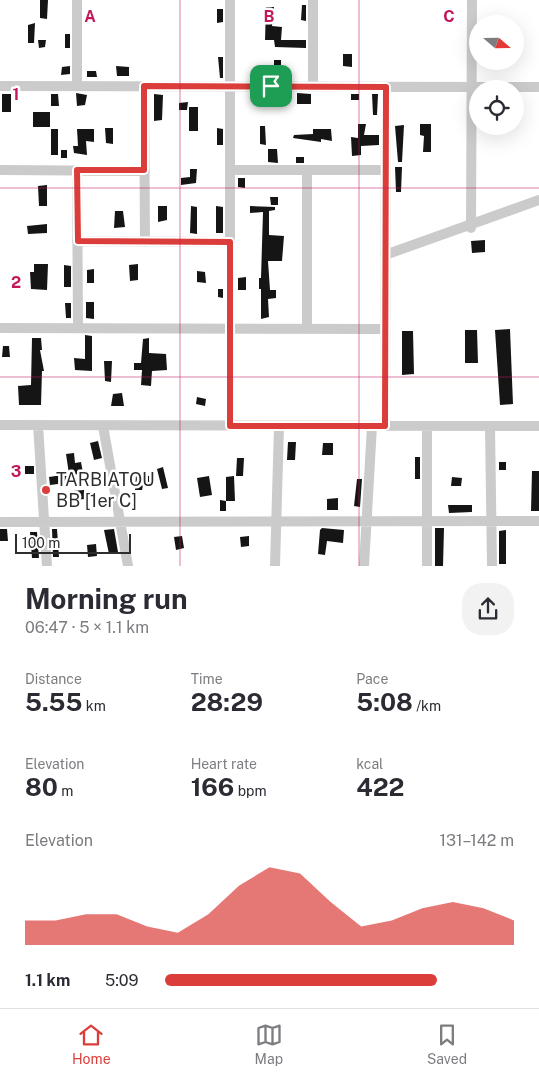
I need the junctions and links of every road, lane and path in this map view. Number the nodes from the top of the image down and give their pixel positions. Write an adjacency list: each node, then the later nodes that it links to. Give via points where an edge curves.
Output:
1 (77, 0): 7 (street)
2 (230, 0): 9 (street)
3 (313, 0): 10 (street)
4 (472, 0): 5 (street)
5 (472, 80)
6 (0, 86): 7 (street)
7 (77, 86): 8 (street)
8 (144, 86): 9 (street); 18 (street)
9 (230, 86): 10 (street); 19 (street)
10 (313, 86): 11 (street)
11 (386, 87): 12 (street); 21 (street)
12 (469, 87)
13 (524, 87): 14 (street)
14 (539, 87)
15 (472, 135): 23 (street)
16 (0, 170): 17 (street)
17 (77, 170): 18 (street); 24 (street)
18 (144, 170): 25 (street)
19 (230, 170): 20 (street); 26 (street)
20 (307, 170): 21 (street); 31 (street)
21 (386, 170): 27 (street)
22 (539, 200): 23 (street)
23 (471, 227): 27 (street)
24 (78, 241): 25 (street); 29 (street)
25 (145, 242): 26 (street)
26 (230, 242): 30 (street)
27 (386, 255): 32 (street)
28 (0, 328): 29 (street)
29 (78, 328): 30 (street)
30 (230, 328): 31 (street); 36 (street)
31 (307, 328): 32 (street)
32 (385, 329): 39 (street)
33 (0, 425): 34 (street)
34 (38, 426): 35 (street); 48 (street)
35 (103, 426): 36 (street); 49 (street)
36 (230, 426): 37 (street)
37 (279, 426): 38 (street); 50 (street)
38 (372, 426): 39 (street); 43 (street)
39 (385, 426): 40 (street)
40 (427, 426): 41 (street); 44 (street)
41 (490, 426): 42 (street); 45 (street)
42 (539, 426)
43 (366, 521): 44 (street); 50 (street); 54 (street)
44 (427, 521): 45 (street); 55 (street)
45 (492, 521): 46 (street); 56 (street)
46 (539, 521)
47 (0, 522): 48 (street)
48 (44, 522): 49 (street); 51 (street)
49 (120, 522): 50 (street); 52 (street)
50 (276, 522): 53 (street)
51 (47, 566)
52 (128, 566)
53 (275, 566)
54 (364, 566)
55 (426, 566)
56 (492, 566)

